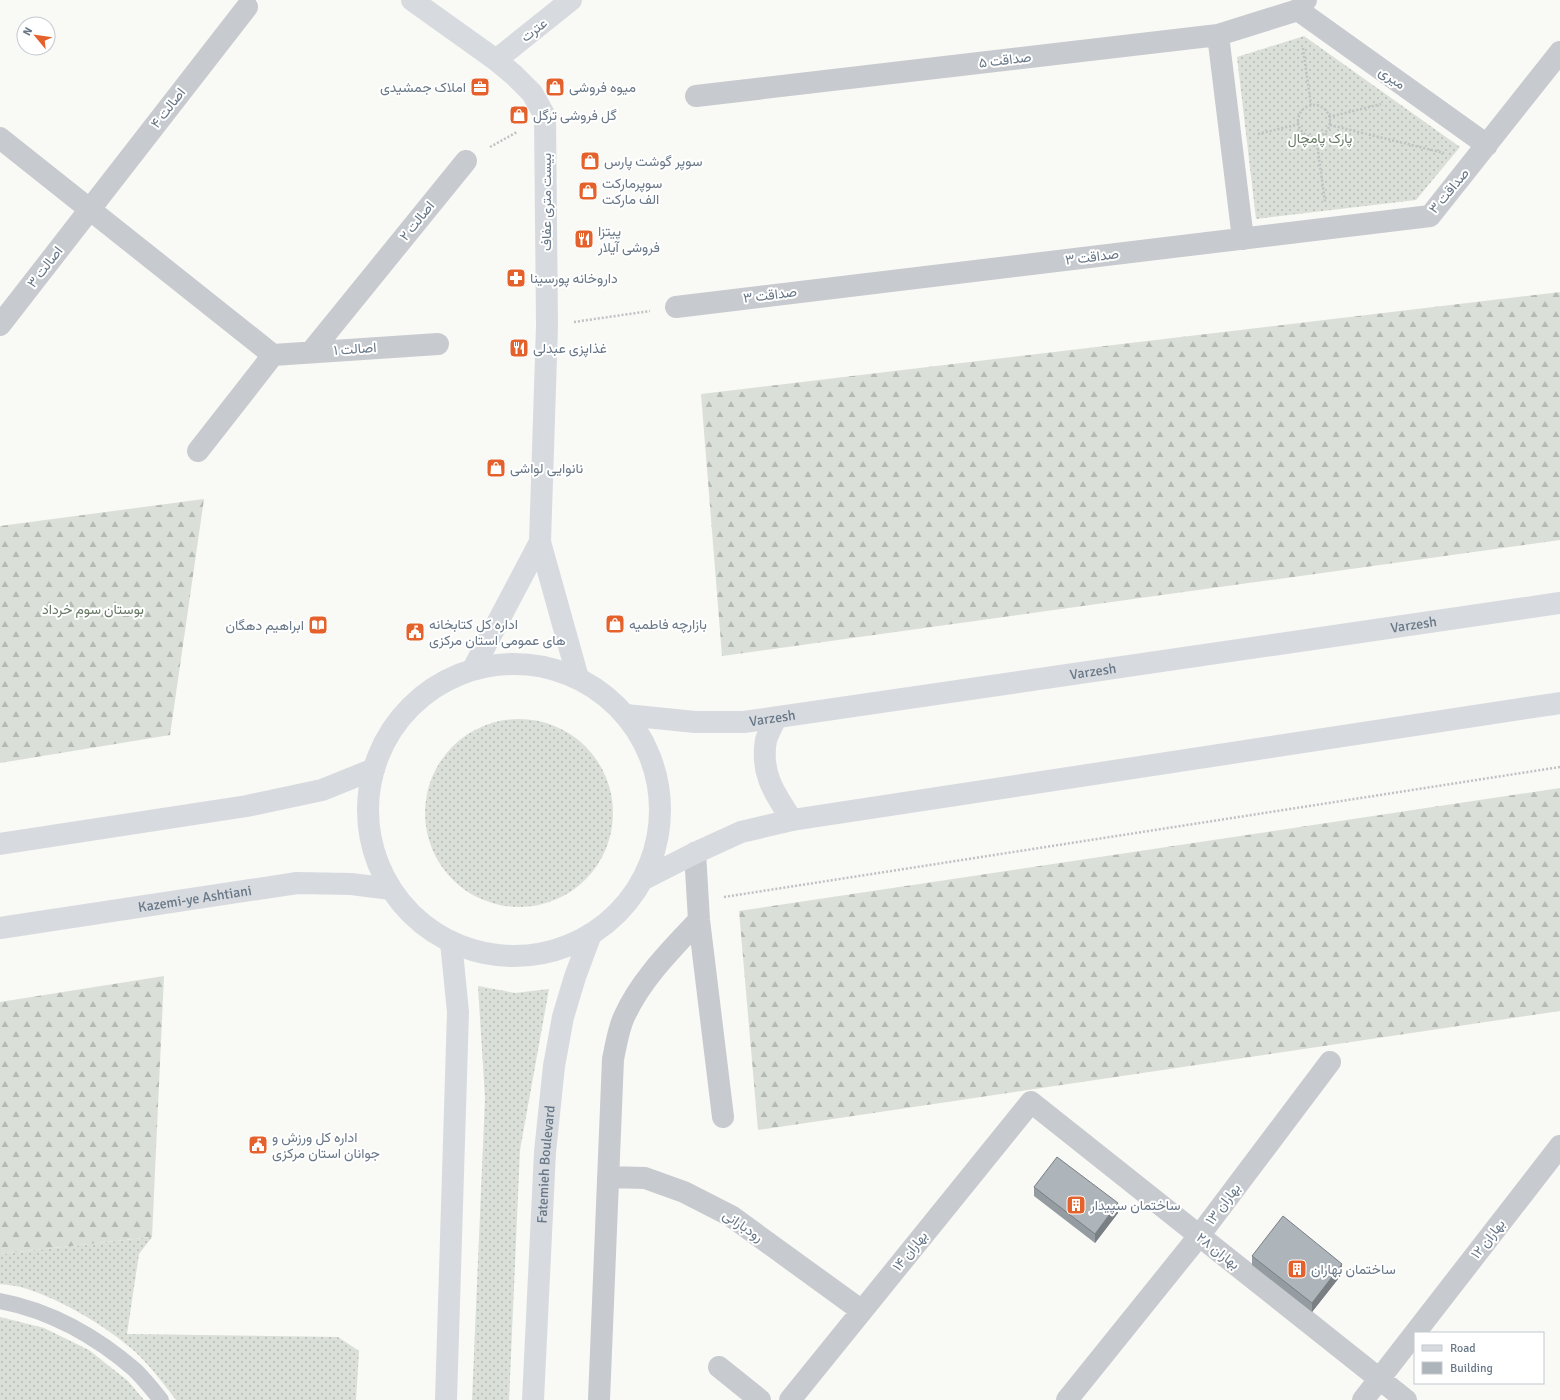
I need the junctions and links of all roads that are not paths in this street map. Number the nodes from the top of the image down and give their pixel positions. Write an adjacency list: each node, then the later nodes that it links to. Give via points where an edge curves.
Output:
1 (412, 0): 7 (main road, بیست متری عفاف)
2 (572, 0): 7 (main road, عترت)
3 (1302, 5): 5 (street, صداقت ۵); 10 (street, میری, via 1417,95)
4 (247, 7): 12 (street, اصالت ۴)
5 (1218, 35): 8 (street, صداقت ۵); 13 (street)
6 (1560, 52): 10 (street, صداقت ۳)
7 (496, 60): 20 (main road, بیست متری عفاف, via 524,84 545,116 547,326)
8 (696, 96)
9 (0, 138): 12 (street)
10 (1481, 153): 13 (street, صداقت ۳, via 1430,216)
11 (466, 161): 17 (street, اصالت ۲)
12 (89, 209): 15 (street, اصالت ۳); 18 (street)
13 (1243, 238): 14 (street, صداقت ۳)
14 (676, 307)
15 (0, 325)
16 (438, 344): 17 (street, اصالت ۱)
17 (311, 352): 18 (street, اصالت ۱)
18 (273, 355): 19 (street)
19 (198, 451)
20 (540, 542): 22 (main road); 23 (main road, بیست متری عفاف)
21 (1560, 603): 26 (main road, Varzesh)
22 (473, 669): 23 (main road, via 527,663 554,668); 27 (main road, via 446,680 422,696 401,717 385,742)
23 (578, 678): 25 (main road, via 604,694)
24 (1560, 703): 28 (main road)
25 (626, 715): 26 (main road, Varzesh, via 724,723); 31 (main road, via 642,738 654,766 660,794 660,824 654,853)
26 (776, 718): 28 (main road, via 766,740 765,771 775,794)
27 (374, 769): 29 (main road, via 322,790 247,806); 32 (main road, via 368,800 369,831 377,862)
28 (792, 820): 30 (main road, via 741,832)
29 (0, 844)
30 (695, 853): 31 (main road); 33 (street)
31 (642, 880): 35 (main road, via 628,901 611,919)
32 (391, 889): 34 (main road, Kazemi-ye Ashtiani, via 351,884 297,883); 36 (main road, via 408,911 428,928)
33 (699, 911): 39 (street); 41 (street, via 660,962 623,1018 612,1059)
34 (0, 928)
35 (591, 934): 36 (main road, via 565,947 537,954 507,956 478,952); 51 (main road, Fatemieh Boulevard, via 565,1011 554,1066 545,1152)
36 (451, 942): 50 (main road, via 458,1012)
37 (1330, 1062): 42 (street, بهاران ۱۳)
38 (1031, 1102): 42 (street, بهاران ۲۸); 44 (street, بهاران ۱۴)
39 (723, 1117)
40 (1560, 1146): 45 (street, بهاران ۱۲)
41 (608, 1177): 44 (street, رودبارانی, via 645,1178 684,1192 732,1216); 52 (street)
42 (1199, 1236): 48 (street, بهاران ۲۸); 55 (street, بهاران ۱۳)
43 (0, 1301): 49 (lane, via 59,1319 99,1342 135,1371)
44 (862, 1311): 54 (street, بهاران ۱۴)
45 (1416, 1332)
46 (1414, 1334): 48 (street, بهاران ۱۲)
47 (719, 1367): 53 (street)
48 (1380, 1379): 56 (street, بهاران ۱۲); 57 (street, بهاران ۲۸)
49 (161, 1400)
50 (446, 1400)
51 (533, 1400)
52 (599, 1400)
53 (760, 1400)
54 (790, 1400)
55 (1067, 1400)
56 (1363, 1400)
57 (1406, 1400)

